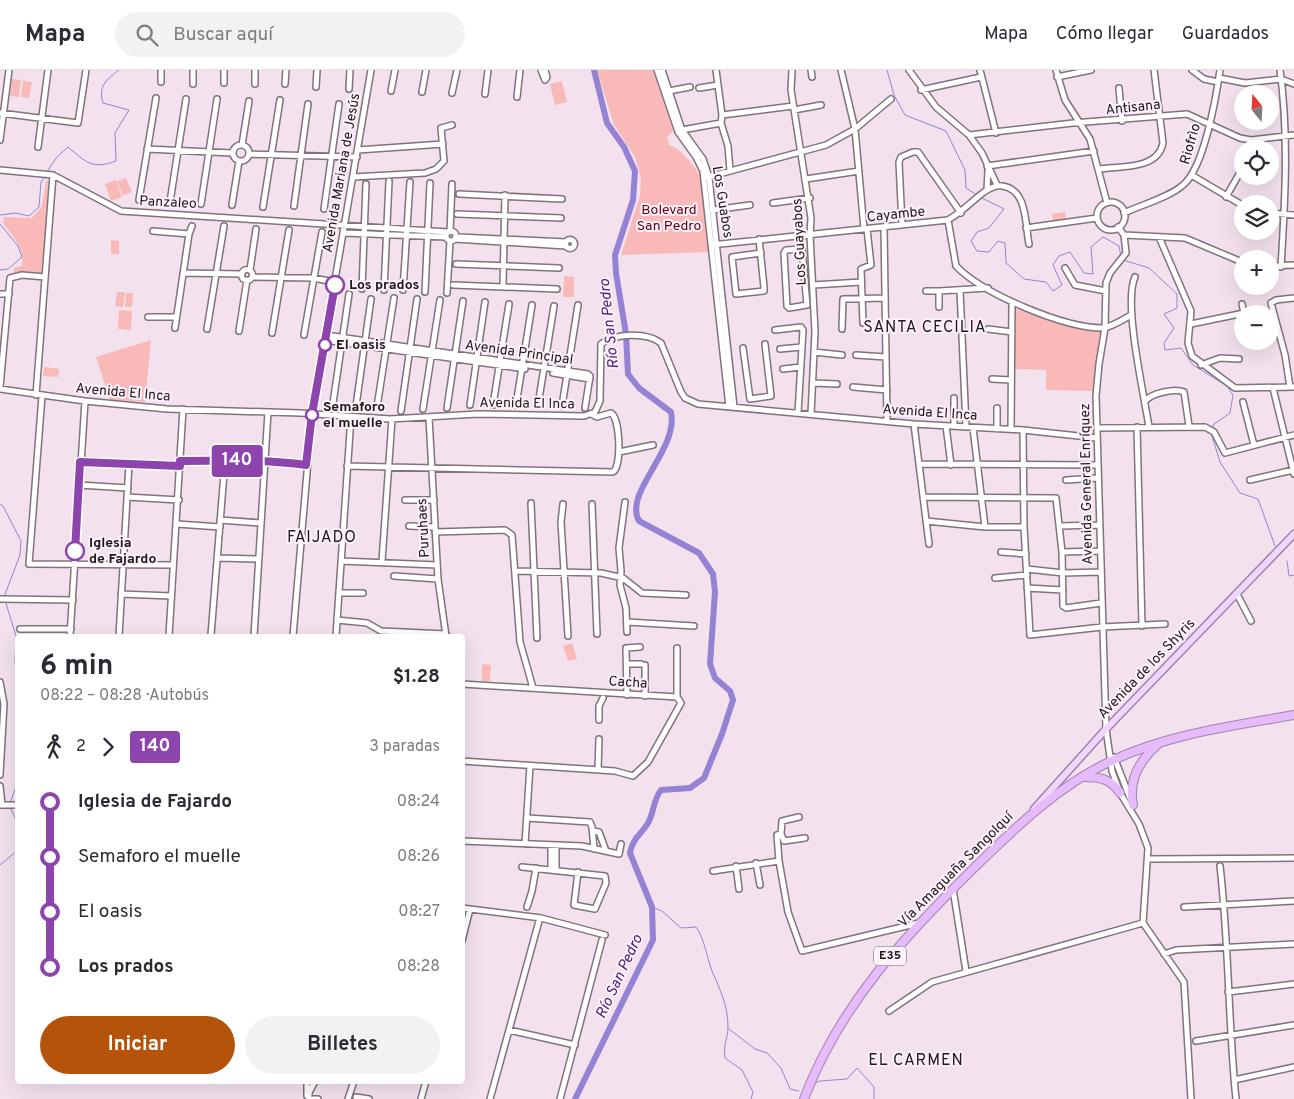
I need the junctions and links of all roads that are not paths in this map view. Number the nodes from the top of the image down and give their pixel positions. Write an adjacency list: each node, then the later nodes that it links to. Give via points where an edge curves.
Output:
1 (8, 70): 67 (street)
2 (48, 70): 70 (street)
3 (86, 70): 70 (street, via 78,123)
4 (162, 70): 38 (street)
5 (193, 70): 40 (street)
6 (224, 70): 39 (street)
7 (255, 70): 41 (street)
8 (286, 70): 42 (street)
9 (317, 70): 45 (street)
10 (350, 70): 49 (street)
11 (371, 70): 88 (street, Avenida Mariana de Jesús)
12 (395, 70): 51 (street)
13 (426, 70): 53 (street)
14 (457, 70): 54 (street)
15 (488, 70): 55 (street)
16 (520, 70): 56 (street)
17 (541, 70): 18 (street, via 545,80)
18 (546, 70)
19 (657, 70): 107 (street, Los Guabos, via 678,132 696,156)
20 (662, 70): 52 (street, Los Guabos)
21 (716, 70): 44 (street)
22 (792, 70): 66 (street, Los Guayabos, via 790,90)
23 (811, 70): 33 (street)
24 (841, 70): 76 (street)
25 (909, 70): 50 (street)
26 (980, 70): 34 (street)
27 (1056, 70): 35 (street)
28 (1091, 70): 35 (street)
29 (1154, 70): 69 (street)
30 (1192, 70): 37 (street, via 1204,78)
31 (1220, 70): 37 (street, Riofrìo)
32 (1280, 70): 36 (street)
33 (812, 77)
34 (981, 77): 50 (street); 78 (street)
35 (1057, 77): 73 (street, via 1065,100)
36 (1281, 79): 37 (street, via 1250,83); 43 (street); 80 (street)
37 (1218, 80): 74 (street, Riofrìo)
38 (161, 82)
39 (224, 83)
40 (193, 84)
41 (255, 84)
42 (285, 84)
43 (1294, 84)
44 (718, 85): 47 (street); 68 (street)
45 (316, 87)
46 (690, 88): 52 (street)
47 (699, 88)
48 (1119, 88): 71 (street)
49 (349, 90)
50 (921, 90): 79 (street)
51 (391, 91)
52 (669, 91): 77 (street, Los Guabos)
53 (422, 92)
54 (452, 93)
55 (485, 94)
56 (517, 97)
57 (156, 98): 86 (street)
58 (186, 99): 87 (street)
59 (217, 99): 90 (street)
60 (890, 99): 76 (street)
61 (280, 100): 94 (street)
62 (248, 101): 84 (street)
63 (308, 104): 95 (street)
64 (340, 104): 96 (street)
65 (821, 105): 66 (street)
66 (793, 108): 68 (street); 91 (street, Los Guayabos)
67 (2, 113): 70 (street); 82 (street)
68 (722, 115): 72 (street)
69 (1159, 116): 71 (street, Antisana); 74 (street, Antisana, via 1190,115); 100 (street, via 1163,143 1155,159 1147,163)
70 (42, 118): 85 (street)
71 (1122, 120): 73 (street, Antisana)
72 (721, 123): 77 (street); 102 (street)
73 (1081, 123): 78 (street, Antisana); 89 (street)
74 (1208, 123): 80 (street, Antisana, via 1251,140); 105 (street, Riofrìo, via 1202,158)
75 (452, 125): 83 (street, via 441,128)
76 (854, 129): 91 (street, via 826,145); 103 (street)
77 (682, 130): 107 (street, Los Guabos, via 703,158)
78 (996, 133): 79 (street, Antisana)
79 (969, 135): 99 (street)
80 (1284, 136): 81 (street, Antisana); 138 (street)
81 (1294, 136)
82 (0, 140)
83 (443, 144): 88 (street); 106 (street, via 444,161 432,171)
84 (242, 145): 92 (street, via 235,147); 93 (street, via 247,147)
85 (38, 147)
86 (147, 149): 87 (street); 122 (street)
87 (179, 150): 90 (street); 124 (street)
88 (358, 150): 97 (street, Avenida Mariana de Jesús)
89 (1094, 150): 99 (street); 100 (street)
90 (210, 152): 92 (street); 127 (street)
91 (802, 152): 102 (street); 108 (street, Los Guayabos)
92 (232, 153): 98 (street)
93 (249, 154): 94 (street); 98 (street, via 246,160)
94 (272, 154): 95 (street); 131 (street)
95 (301, 156): 96 (street); 130 (street)
96 (333, 157): 97 (street); 132 (street)
97 (356, 158): 106 (street, Avenida Mariana de Jesús)
98 (239, 161): 128 (street)
99 (987, 166): 115 (street); 116 (street)
100 (1099, 169): 126 (street)
101 (0, 170): 104 (street, Panzaleo)
102 (730, 171): 107 (street)
103 (859, 171): 108 (street); 152 (street)
104 (52, 174): 144 (street, Panzaleo, via 121,211); 183 (street)
105 (1193, 176): 119 (street); 134 (street, Riofrìo, via 1182,187)
106 (353, 177): 144 (street, Avenida Mariana de Jesús)
107 (706, 178): 133 (street, Los Guabos); 169 (street, Los Guabos)
108 (806, 179): 120 (street, Los Guayabos)
109 (389, 181): 158 (street)
110 (410, 182): 159 (street)
111 (1234, 183): 119 (street)
112 (366, 184): 155 (street)
113 (430, 184): 161 (street)
114 (452, 184): 164 (street)
115 (997, 185): 116 (street, Cayambe); 150 (street, via 1017,193 1023,206)
116 (986, 191): 136 (street, Cayambe)
117 (460, 194): 118 (street)
118 (505, 196): 121 (street); 140 (street)
119 (1226, 197): 123 (street)
120 (810, 198): 125 (street); 162 (street, Los Guayabos)
121 (562, 199)
122 (139, 200)
123 (1234, 201)
124 (170, 202)
125 (773, 203)
126 (1107, 203): 134 (street, via 1116,203); 142 (street, via 1098,210)
127 (201, 204)
128 (232, 205)
129 (750, 205): 133 (street)
130 (294, 206)
131 (262, 207)
132 (324, 209)
133 (713, 210): 169 (street, Los Guabos)
134 (1124, 213): 148 (street)
135 (457, 214): 140 (street)
136 (961, 214): 143 (street, Cayambe); 145 (street, via 918,152 913,152 901,156 899,162)
137 (1279, 214): 138 (street)
138 (1284, 214): 139 (street); 176 (street)
139 (1294, 215)
140 (505, 216): 141 (street); 167 (street)
141 (560, 218)
142 (1097, 218): 148 (street, via 1103,228 1111,230); 150 (street)
143 (948, 220): 145 (street, Cayambe); 194 (street, via 956,266)
144 (345, 224): 155 (street, Panzaleo); 157 (street, Avenida Mariana de Jesús)
145 (902, 225): 149 (street, Cayambe)
146 (192, 226): 160 (street)
147 (224, 226): 181 (street)
148 (1118, 227): 163 (street)
149 (884, 228): 152 (street, Cayambe); 210 (street)
150 (1026, 228): 170 (street)
151 (256, 229): 179 (street)
152 (866, 229): 162 (street, Cayambe); 191 (street, via 871,265 861,269)
153 (289, 230): 184 (street)
154 (153, 231): 160 (street)
155 (364, 231): 157 (street); 158 (street); 195 (street)
156 (322, 232): 186 (street)
157 (344, 232): 188 (street, Avenida Mariana de Jesús)
158 (387, 232): 159 (street); 197 (street)
159 (407, 233): 161 (street); 198 (street)
160 (189, 234): 180 (street)
161 (428, 234): 164 (street); 203 (street)
162 (810, 235): 166 (street, Cayambe); 190 (street, Los Guayabos)
163 (1124, 235): 165 (street); 202 (street, Avenida General Enríquez, via 1125,257 1108,276)
164 (451, 236): 167 (street); 204 (street)
165 (1159, 237): 172 (street, via 1194,241); 230 (street, via 1188,301)
166 (759, 239): 169 (street, Cayambe); 171 (street)
167 (504, 241): 168 (street); 174 (street)
168 (566, 244)
169 (714, 244): 290 (street, Los Guabos)
170 (1029, 244)
171 (761, 253): 171 (street, via 764,290 736,294 732,257)
172 (1234, 258)
173 (456, 264): 174 (street)
174 (503, 264): 177 (street); 193 (street)
175 (1294, 265): 176 (street)
176 (1281, 267)
177 (559, 268)
178 (1065, 268): 202 (street, via 1075,285)
179 (250, 270): 182 (street); 187 (street)
180 (183, 273): 181 (street); 228 (street)
181 (216, 274): 182 (street); 234 (street)
182 (242, 274): 187 (street, via 243,278)
183 (45, 277): 206 (street, via 10,278); 275 (street)
184 (281, 277): 186 (street); 187 (street); 239 (street)
185 (1135, 277): 223 (street, via 1131,286)
186 (313, 278): 188 (street); 240 (street)
187 (250, 279): 237 (street)
188 (336, 280): 241 (street, Avenida Mariana de Jesús)
189 (806, 280): 189 (street, via 804,250 785,251 788,307 806,306); 190 (street)
190 (813, 282): 191 (street); 251 (street, Los Guayabos)
191 (861, 282): 209 (street)
192 (453, 285): 193 (street)
193 (502, 286): 196 (street)
194 (988, 288): 199 (street); 217 (street)
195 (362, 289)
196 (557, 289)
197 (384, 290)
198 (403, 290)
199 (960, 290): 201 (street); 311 (street)
200 (926, 291): 201 (street)
201 (939, 291): 222 (street)
202 (1106, 291): 232 (street, Avenida General Enríquez)
203 (425, 292)
204 (447, 293)
205 (0, 294): 206 (street)
206 (9, 294): 226 (street)
207 (350, 294): 242 (street)
208 (394, 298): 245 (street)
209 (862, 298): 210 (street); 229 (street); 233 (street, via 842,300)
210 (885, 298): 256 (street)
211 (1294, 298): 271 (street, via 1271,303)
212 (371, 299): 243 (street)
213 (417, 299): 249 (street)
214 (440, 300): 252 (street)
215 (463, 301): 255 (street)
216 (485, 302): 258 (street)
217 (1012, 302): 232 (street, via 1052,318); 238 (street)
218 (508, 304): 259 (street)
219 (532, 305): 261 (street)
220 (578, 305): 265 (street)
221 (554, 306): 264 (street)
222 (939, 307)
223 (1131, 315): 232 (street); 280 (street)
224 (1234, 315): 230 (street)
225 (0, 316): 226 (street)
226 (7, 317): 248 (street)
227 (148, 317): 228 (street)
228 (175, 317): 231 (street)
229 (863, 323)
230 (1191, 324): 260 (street, via 1188,348)
231 (175, 328)
232 (1105, 328): 315 (street, Avenida General Enríquez, via 1099,364)
233 (842, 329)
234 (207, 330)
235 (775, 330): 246 (street, via 802,328)
236 (988, 330): 238 (street)
237 (239, 331)
238 (1012, 332): 267 (street)
239 (272, 333)
240 (304, 334)
241 (326, 338): 242 (street, Avenida Principal); 300 (street, Avenida Mariana de Jesús)
242 (342, 340): 243 (street, Avenida Principal); 282 (street)
243 (365, 343): 245 (street, Avenida Principal); 286 (street)
244 (765, 344): 277 (street, via 772,395)
245 (387, 347): 249 (street, Avenida Principal); 289 (street)
246 (802, 347): 250 (street); 262 (street)
247 (743, 348): 277 (street, via 750,398)
248 (2, 350): 272 (street)
249 (409, 350): 252 (street, Avenida Principal); 297 (street)
250 (780, 350)
251 (814, 352): 253 (street); 268 (street, Los Guayabos)
252 (432, 353): 255 (street, Avenida Principal); 295 (street)
253 (842, 355)
254 (856, 355): 256 (street)
255 (454, 357): 258 (street, Avenida Principal); 291 (street)
256 (886, 357): 274 (street)
257 (1239, 359): 260 (street, via 1220,358)
258 (477, 360): 259 (street, Avenida Principal); 287 (street)
259 (500, 364): 261 (street, Avenida Principal); 284 (street)
260 (1201, 365): 273 (street, via 1235,388)
261 (522, 367): 264 (street, Avenida Principal); 285 (street)
262 (801, 367): 263 (street); 299 (street)
263 (783, 369)
264 (543, 370): 265 (street, Avenida Principal); 283 (street)
265 (567, 374): 288 (street); 292 (street, Avenida Principal, via 590,379)
266 (992, 379): 267 (street)
267 (1011, 380): 317 (street)
268 (813, 383): 269 (street); 302 (street, Los Guayabos)
269 (837, 384)
270 (853, 387): 274 (street)
271 (1292, 387): 273 (street)
272 (0, 388): 275 (street, Avenida El Inca)
273 (1273, 388): 320 (street)
274 (887, 390): 306 (street)
275 (36, 395): 276 (street, Avenida El Inca)
276 (42, 396): 279 (street, Avenida El Inca); 379 (street, via 28,563)
277 (761, 398): 296 (street)
278 (954, 398): 309 (street)
279 (85, 401): 294 (street, Avenida El Inca); 326 (street)
280 (1145, 401): 310 (street, via 1151,396 1178,390 1184,392); 313 (street)
281 (1242, 402): 323 (street)
282 (332, 403)
283 (538, 404)
284 (493, 405)
285 (516, 405)
286 (356, 406)
287 (470, 406)
288 (562, 406)
289 (377, 407)
290 (731, 407): 296 (street, Avenida El Inca); 301 (street, Avenida El Inca, via 698,404 685,398 663,346 655,339 622,336 610,337 600,346 600,401)
291 (447, 408)
292 (585, 408)
293 (997, 408): 316 (street)
294 (183, 409): 298 (street, Avenida El Inca); 327 (street)
295 (424, 409)
296 (762, 410): 299 (street, Avenida El Inca)
297 (400, 411)
298 (268, 412): 300 (street, Avenida El Inca); 328 (street)
299 (798, 413): 302 (street, Avenida El Inca)
300 (312, 414): 303 (street, Avenida El Inca); 332 (street, Avenida Mariana de Jesús)
301 (591, 414): 304 (street, Avenida El Inca, via 478,414); 324 (street, via 597,417 611,413 616,419)
302 (811, 414): 306 (street, Avenida El Inca)
303 (351, 416): 305 (street, Avenida El Inca); 336 (street)
304 (429, 418): 305 (street, Avenida El Inca); 338 (street, Puruhaes)
305 (392, 419): 337 (street)
306 (887, 421): 307 (street, Avenida El Inca)
307 (914, 424): 308 (street, Avenida El Inca); 330 (street)
308 (946, 426): 309 (street, Avenida El Inca); 333 (street)
309 (954, 426): 311 (street, Avenida El Inca)
310 (1189, 426): 313 (street); 323 (street, via 1202,426 1214,432 1224,452)
311 (966, 427): 314 (street, Avenida El Inca)
312 (1137, 427): 313 (street); 315 (street); 407 (street)
313 (1149, 427)
314 (972, 428): 316 (street, Avenida El Inca); 334 (street)
315 (1097, 428): 321 (street, Avenida General Enríquez)
316 (997, 429): 317 (street, Avenida El Inca)
317 (1011, 429): 318 (street, Avenida El Inca)
318 (1023, 430): 321 (street, Avenida El Inca); 331 (street)
319 (1294, 435): 320 (street)
320 (1286, 437): 323 (street); 339 (street)
321 (1097, 438): 335 (street, Avenida General Enríquez)
322 (653, 445): 324 (street)
323 (1254, 445)
324 (619, 452): 338 (street, via 618,467 610,472)
325 (224, 461): 327 (street); 328 (street); 357 (street)
326 (80, 462): 329 (street); 343 (street)
327 (180, 463): 329 (street); 349 (street)
328 (265, 463): 332 (street); 358 (street)
329 (129, 464): 344 (street)
330 (919, 464): 333 (street); 346 (street)
331 (1023, 464): 334 (street); 335 (street); 348 (street)
332 (306, 465): 417 (street, Avenida Mariana de Jesús)
333 (951, 465): 334 (street)
334 (979, 465): 347 (street)
335 (1098, 465): 340 (street, Avenida General Enríquez)
336 (347, 466): 337 (street); 374 (street)
337 (389, 468): 338 (street); 375 (street)
338 (432, 470): 351 (street, Puruhaes)
339 (1294, 472): 342 (street)
340 (1098, 478): 341 (street); 360 (street, Avenida General Enríquez)
341 (1066, 480)
342 (1250, 480)
343 (78, 485): 344 (street); 379 (street)
344 (128, 488): 345 (street)
345 (127, 497): 349 (street); 376 (street)
346 (923, 497): 347 (street); 356 (street)
347 (982, 497): 348 (street); 363 (street)
348 (1024, 498): 362 (street, via 1055,498); 364 (street)
349 (179, 500): 359 (street)
350 (404, 500): 351 (street)
351 (434, 500): 365 (street, Puruhaes)
352 (625, 502): 388 (street, via 619,539)
353 (531, 504): 381 (street)
354 (563, 504): 382 (street)
355 (592, 504): 383 (street)
356 (926, 521): 363 (street); 367 (street)
357 (220, 523): 358 (street); 359 (street); 372 (street)
358 (261, 523): 373 (street)
359 (177, 524): 377 (street)
360 (1099, 525): 362 (street); 368 (street, Avenida General Enríquez)
361 (409, 526): 365 (street)
362 (1060, 526): 370 (street)
363 (985, 527): 364 (street)
364 (1024, 527): 371 (street)
365 (435, 530): 378 (street, Puruhaes); 380 (street, via 508,531 513,538)
366 (1294, 534): 396 (main road, Avenida de los Shyris)
367 (929, 544)
368 (1100, 551): 370 (street); 385 (street, Avenida General Enríquez)
369 (1001, 552): 371 (street)
370 (1062, 552): 386 (street)
371 (1026, 554): 384 (street)
372 (218, 558): 373 (street); 415 (street)
373 (258, 559): 416 (street)
374 (341, 561): 375 (street); 393 (street)
375 (382, 562): 378 (street)
376 (124, 565): 377 (street); 379 (street); 395 (street)
377 (173, 565): 398 (street)
378 (437, 565): 390 (street, Puruhaes)
379 (74, 566): 400 (street)
380 (515, 570): 381 (street); 429 (street, via 520,642)
381 (534, 570): 382 (street); 423 (street)
382 (564, 571): 383 (street); 422 (street)
383 (593, 572): 388 (street); 421 (street)
384 (1027, 572): 386 (street); 389 (street); 391 (street)
385 (1100, 572): 386 (street); 401 (street, Avenida General Enríquez)
386 (1063, 573): 392 (street)
387 (394, 576): 390 (street)
388 (619, 577): 397 (street, via 642,593); 404 (street)
389 (995, 578)
390 (438, 579): 420 (street, Puruhaes)
391 (1027, 588): 392 (street); 408 (street, via 1030,635)
392 (1063, 590): 401 (street, via 1063,606 1066,608)
393 (339, 593): 394 (street); 402 (street)
394 (363, 593)
395 (120, 594): 398 (street); 413 (street)
396 (1237, 594): 403 (street); 436 (main road, Avenida de los Shyris)
397 (686, 595)
398 (171, 596): 414 (street)
399 (0, 599): 400 (street)
400 (73, 600): 410 (street)
401 (1101, 603): 408 (street, Avenida General Enríquez)
402 (337, 620): 418 (street); 419 (street, via 367,623 381,631)
403 (1251, 621)
404 (627, 622): 406 (street); 411 (street)
405 (1165, 624): 407 (street)
406 (694, 626)
407 (1142, 626): 408 (street)
408 (1102, 627): 436 (street, Avenida General Enríquez)
409 (20, 629): 410 (street)
410 (71, 629): 412 (street)
411 (627, 632)
412 (70, 634)
413 (119, 634)
414 (169, 634)
415 (211, 634)
416 (254, 634)
417 (293, 634)
418 (336, 634)
419 (430, 634)
420 (446, 634)
421 (597, 634)
422 (568, 636)
423 (538, 638)
424 (640, 647): 426 (street, via 626,648)
425 (677, 648): 433 (street)
426 (627, 664): 430 (street); 432 (street, via 643,664)
427 (0, 682): 439 (street, via 4,704)
428 (465, 684): 429 (street, Cacha)
429 (533, 688): 431 (street, Cacha)
430 (627, 695): 431 (street, Cacha); 432 (street, Cacha)
431 (603, 696): 435 (street)
432 (645, 696): 433 (street, Cacha)
433 (677, 697): 443 (street, via 681,703 637,774 628,777 615,771)
434 (1294, 715): 438 (highway, E35, via 1206,730)
435 (599, 720)
436 (1106, 729): 441 (street, Avenida General Enríquez); 454 (main road, Avenida de los Shyris)
437 (599, 739): 443 (street)
438 (1160, 742): 441 (highway, E35); 450 (highway, via 1137,770 1131,790)
439 (1, 745): 444 (street)
440 (465, 761): 442 (street)
441 (1113, 761): 445 (highway, E35); 447 (street, Avenida General Enríquez); 450 (street, Avenida General Enríquez)
442 (530, 766): 443 (street); 452 (street)
443 (598, 770)
444 (0, 775)
445 (1082, 777): 447 (highway, via 1102,778); 454 (highway, Vía Amaguaña Sangolquí / E35)
446 (0, 786): 448 (street)
447 (1120, 793): 453 (street, Avenida General Enríquez)
448 (1, 805): 449 (street)
449 (15, 805)
450 (1133, 805): 453 (street, Avenida General Enríquez)
451 (799, 816): 456 (street, via 782,821)
452 (528, 818): 455 (street, via 590,822); 459 (street)
453 (1136, 818): 465 (street, Avenida General Enríquez, via 1147,844)
454 (1021, 823): 476 (highway, Vía Amaguaña Sangolquí / E35)
455 (593, 831): 462 (street); 463 (street, via 599,832)
456 (781, 834): 457 (street, via 786,841); 466 (street, via 777,835)
457 (805, 838)
458 (465, 841): 459 (street)
459 (525, 844): 461 (street)
460 (621, 844): 463 (street, via 619,854)
461 (554, 845): 462 (street); 472 (street)
462 (594, 849): 463 (street)
463 (606, 851)
464 (1294, 858): 465 (street)
465 (1148, 859): 486 (street, Avenida General Enríquez)
466 (779, 861): 467 (street); 485 (street, via 788,912 802,951)
467 (756, 863): 468 (street); 475 (street)
468 (736, 866): 473 (street); 477 (street)
469 (1220, 866): 479 (street)
470 (522, 867): 471 (street)
471 (536, 868): 472 (street); 480 (street)
472 (554, 870): 474 (street)
473 (713, 871)
474 (578, 872): 474 (street, via 574,905 595,909 607,877)
475 (760, 885)
476 (953, 888): 485 (highway, Vía Amaguaña Sangolquí / E35); 491 (street)
477 (739, 889)
478 (1294, 901): 479 (street)
479 (1224, 904): 481 (street); 489 (street)
480 (527, 907)
481 (1184, 907)
482 (465, 908): 483 (street)
483 (470, 909): 487 (street); 499 (street, via 541,918 604,937)
484 (539, 921): 496 (street)
485 (919, 923): 514 (highway, Vía Amaguaña Sangolquí / E35, via 850,1007)
486 (1143, 923): 490 (street); 491 (street)
487 (465, 929)
488 (1294, 944): 489 (street)
489 (1227, 948): 490 (street, via 1176,950); 493 (street)
490 (1164, 954): 515 (street, via 1184,982)
491 (966, 971): 494 (street, via 928,984)
492 (1294, 984): 493 (street)
493 (1228, 992): 497 (street)
494 (889, 1011)
495 (1294, 1025): 497 (street)
496 (509, 1030): 499 (street); 512 (street)
497 (1231, 1036): 498 (street); 501 (street)
498 (1196, 1041)
499 (575, 1045): 513 (street)
500 (1294, 1067): 501 (street)
501 (1234, 1080): 516 (street)
502 (308, 1084): 507 (street)
503 (314, 1084): 507 (street)
504 (353, 1084): 509 (street)
505 (425, 1084): 511 (street)
506 (356, 1096): 510 (street)
507 (310, 1099): 508 (street)
508 (318, 1099)
509 (348, 1099)
510 (369, 1099)
511 (421, 1099)
512 (490, 1099)
513 (560, 1099)
514 (804, 1099)
515 (1191, 1099)
516 (1236, 1099)

